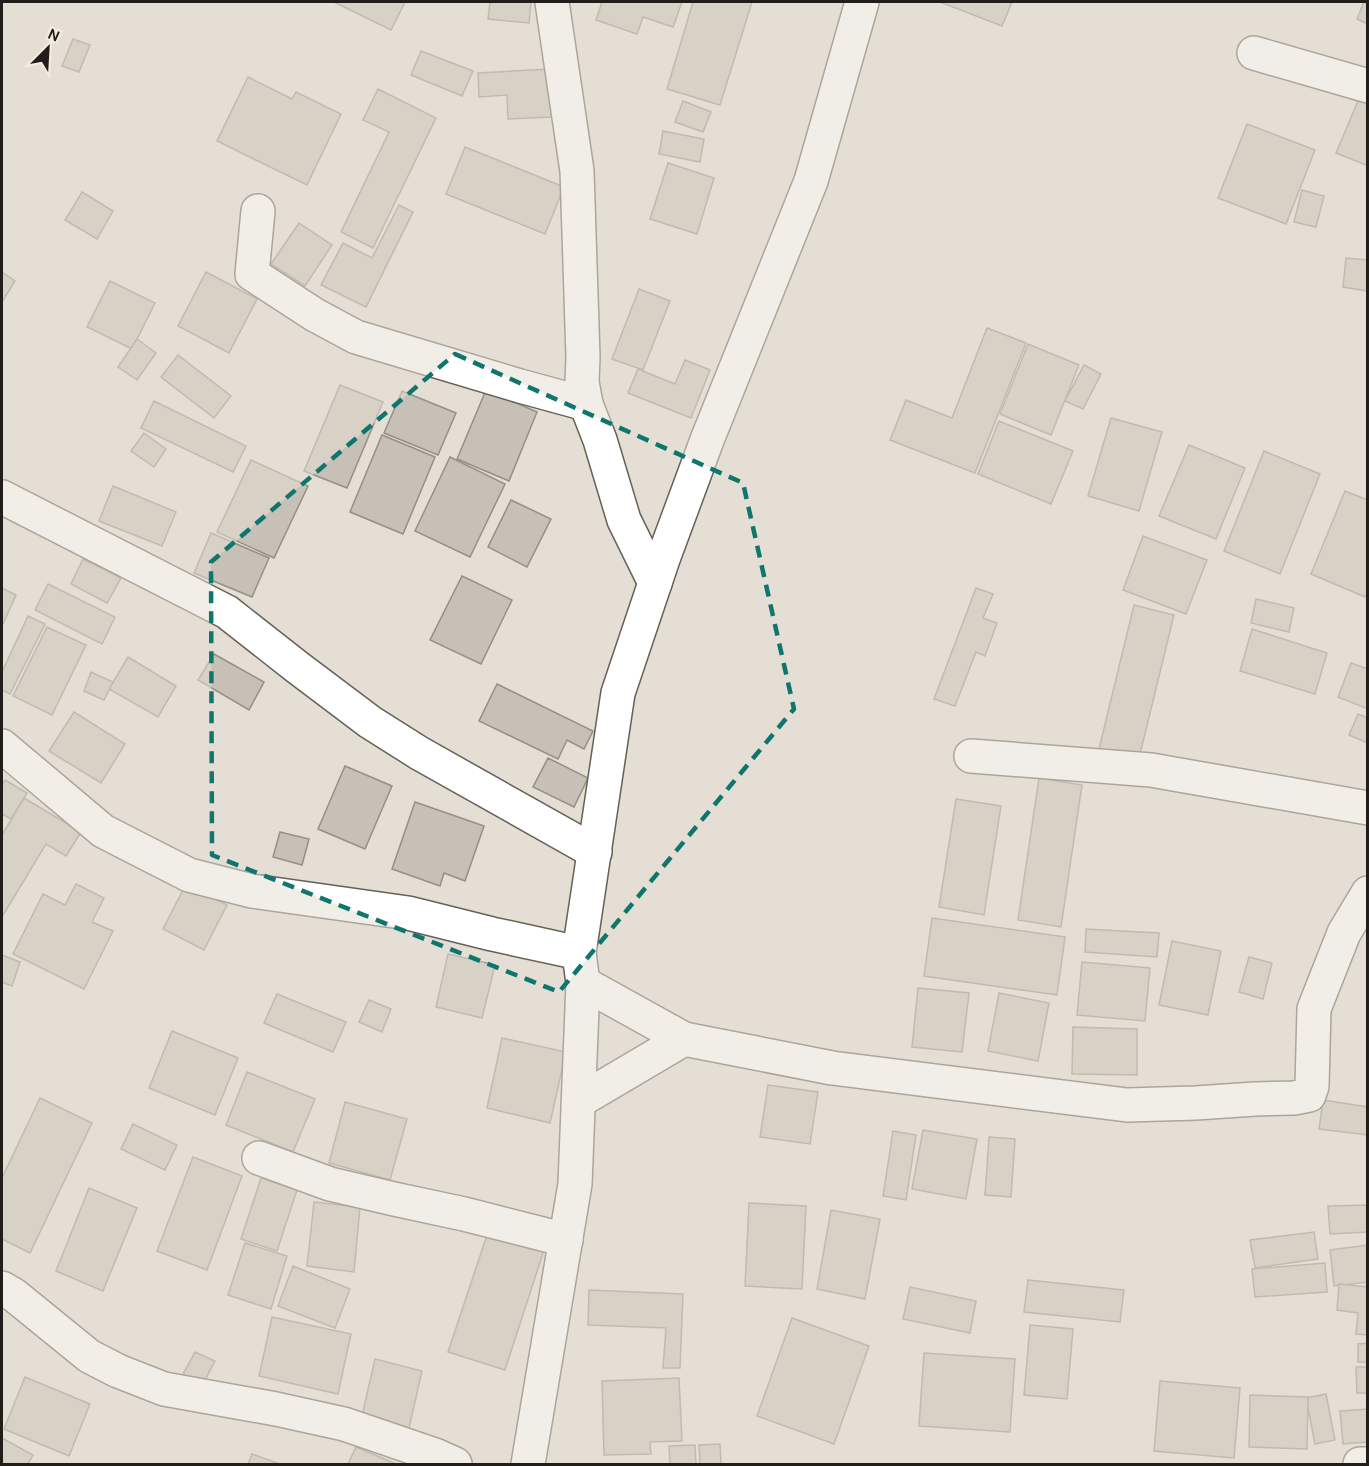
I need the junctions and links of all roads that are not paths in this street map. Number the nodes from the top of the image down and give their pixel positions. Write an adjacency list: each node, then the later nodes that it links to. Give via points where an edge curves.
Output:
1 (552, 2): 6 (street, via 577,171 582,382)
2 (862, 2): 8 (street, via 811,181 707,440)
3 (1254, 53): 4 (street)
4 (1368, 86)
5 (258, 211): 6 (street, via 252,274 315,315 356,337)
6 (586, 404): 8 (street, via 624,520)
7 (2, 497): 12 (street, via 227,612 370,722)
8 (655, 583): 12 (street, via 618,693)
9 (2, 746): 14 (street, via 103,831 189,875 252,891 408,913 492,934)
10 (971, 756): 11 (street, via 1151,770)
11 (1368, 808)
12 (595, 852): 14 (street)
13 (1368, 893): 15 (street, via 1344,933 1314,1009 1312,1086 1304,1097 1127,1105 832,1068)
14 (581, 968): 15 (street); 16 (street)
15 (684, 1040): 16 (street)
16 (579, 1101): 18 (street, via 575,1184)
17 (259, 1158): 18 (street, via 330,1184)
18 (566, 1240): 21 (street)
19 (2, 1288): 20 (street, via 89,1356 145,1382 344,1424)
20 (456, 1464)
21 (528, 1464)
22 (1360, 1464): 23 (street)
23 (1368, 1464)

